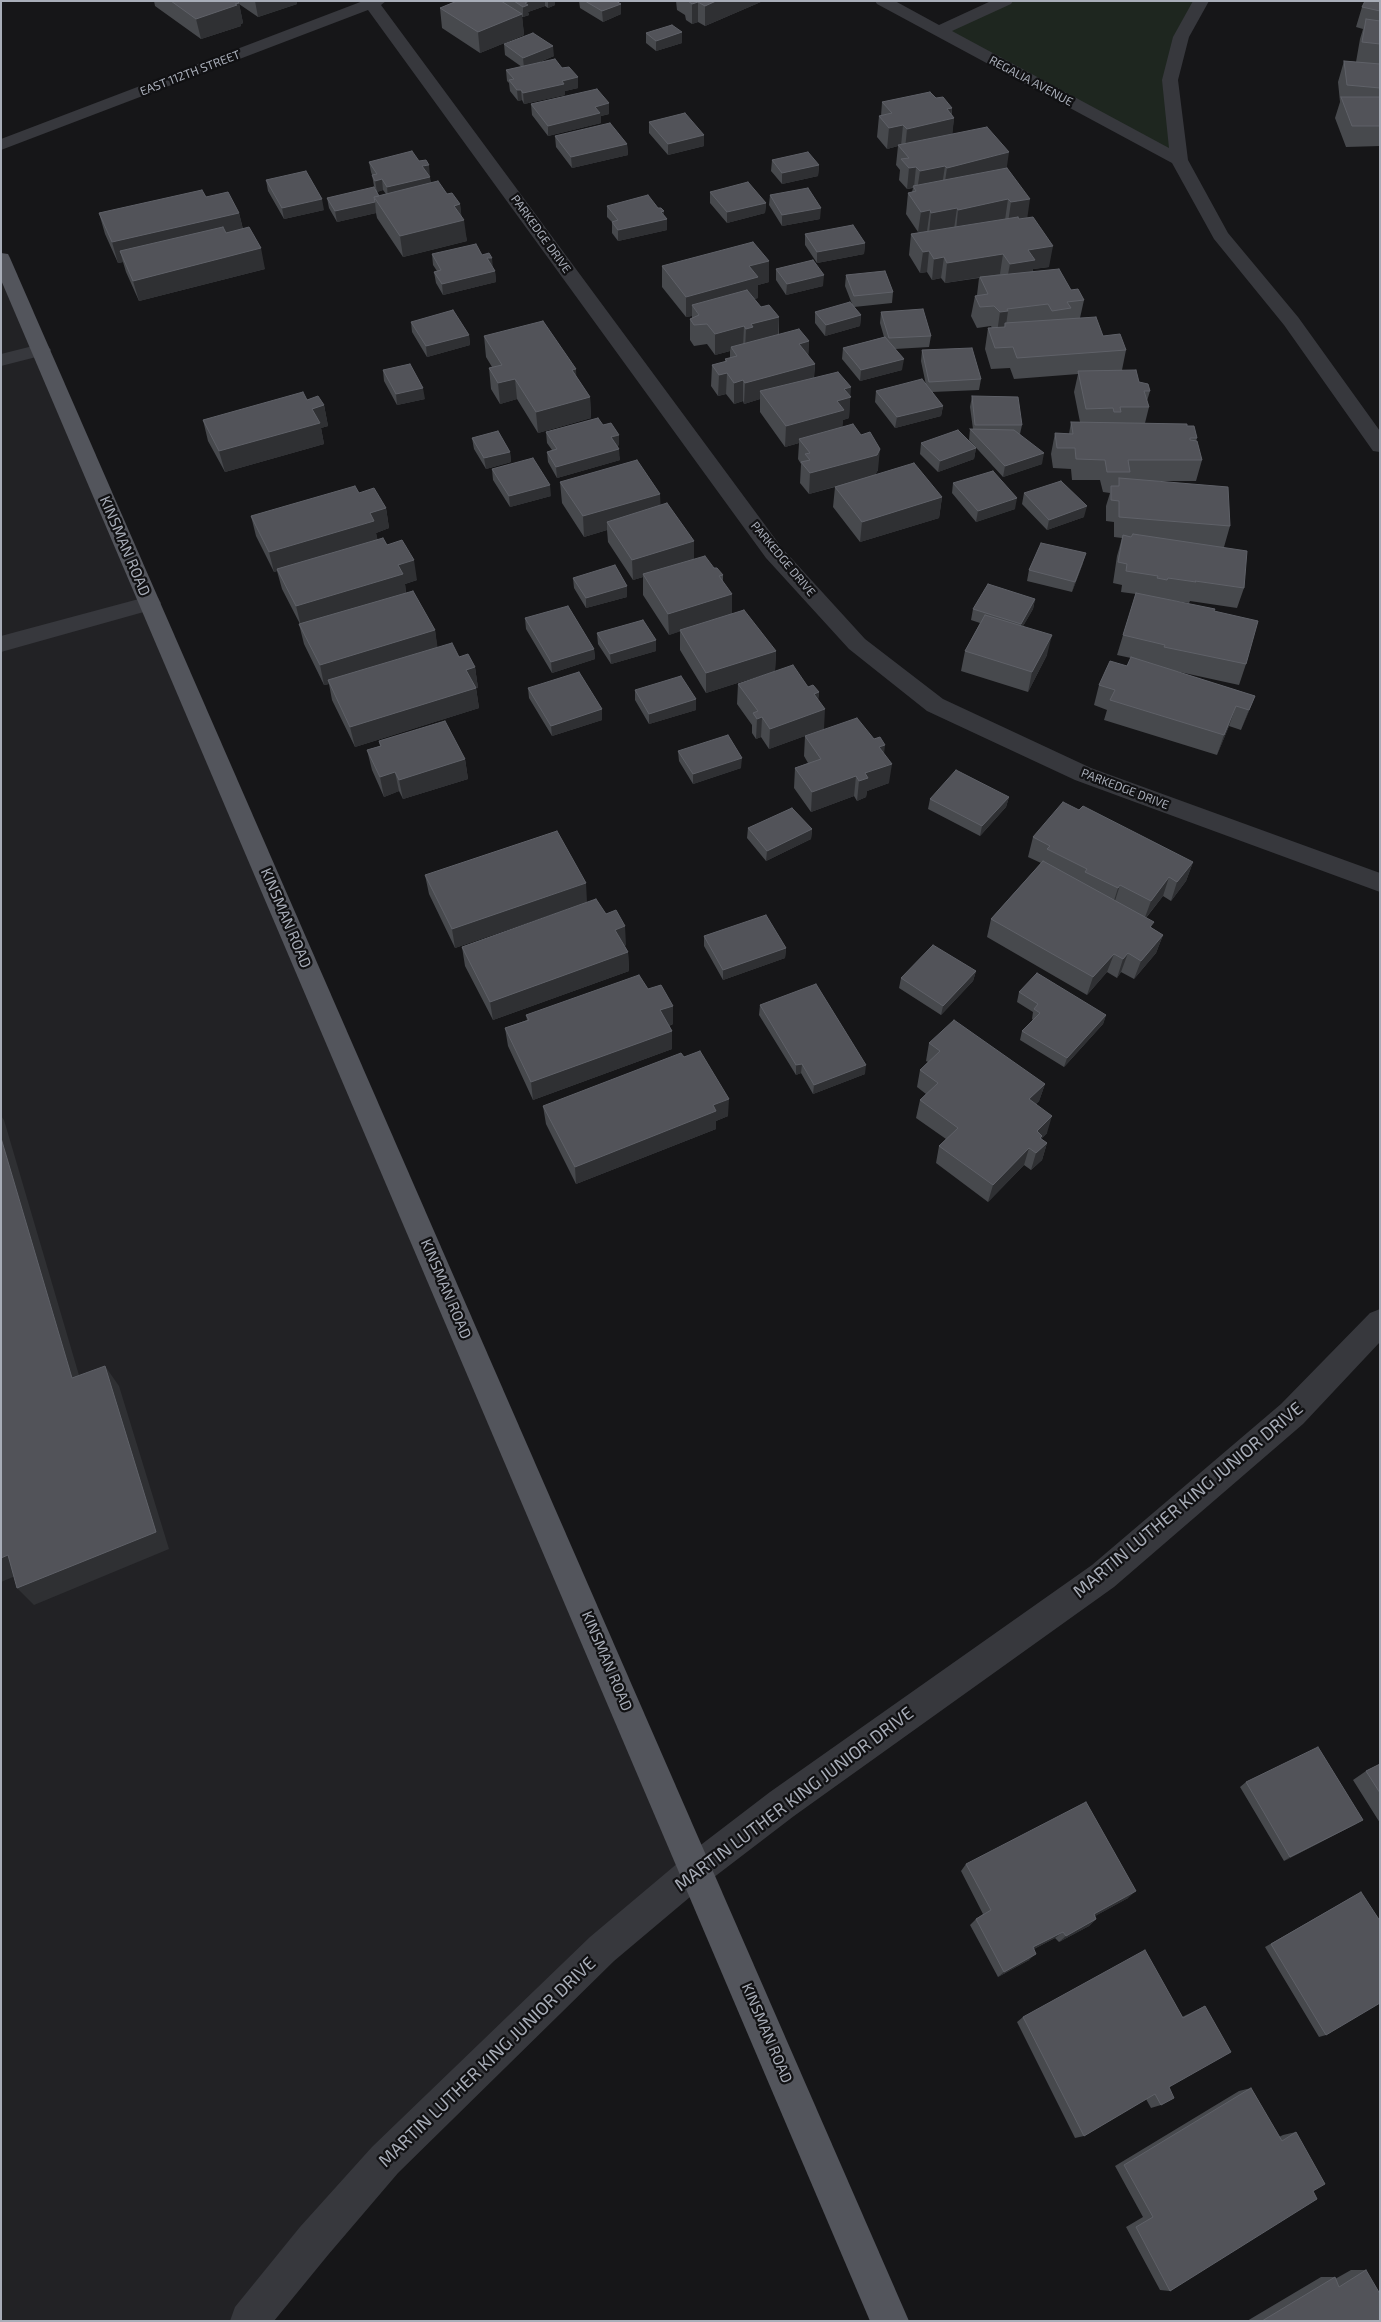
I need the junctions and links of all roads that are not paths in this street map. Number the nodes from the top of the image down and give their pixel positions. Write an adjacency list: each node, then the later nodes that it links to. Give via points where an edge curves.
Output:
1 (883, 1): 5 (street, REGALIA AVENUE)
2 (1005, 1): 5 (street)
3 (1201, 1): 7 (street, via 1181,37 1170,80)
4 (375, 2): 6 (street, EAST 112TH STREET); 15 (street, PARKEDGE DRIVE, via 774,553 857,644 935,705 1083,774)
5 (939, 31): 7 (street, REGALIA AVENUE)
6 (1, 145)
7 (1179, 160): 12 (street, via 1220,235 1291,321)
8 (1, 258): 9 (main road, KINSMAN ROAD)
9 (8, 291): 10 (main road, KINSMAN ROAD)
10 (41, 350): 11 (street); 13 (main road, KINSMAN ROAD)
11 (1, 360)
12 (1380, 446)
13 (150, 602): 14 (street); 17 (main road, KINSMAN ROAD)
14 (1, 644)
15 (1380, 883)
16 (1380, 1322): 17 (street, MARTIN LUTHER KING JUNIOR DRIVE, via 1292,1414 1103,1576)
17 (696, 1868): 18 (street, MARTIN LUTHER KING JUNIOR DRIVE, via 602,1949 385,2160); 19 (main road, KINSMAN ROAD)
18 (249, 2321)
19 (890, 2321)

